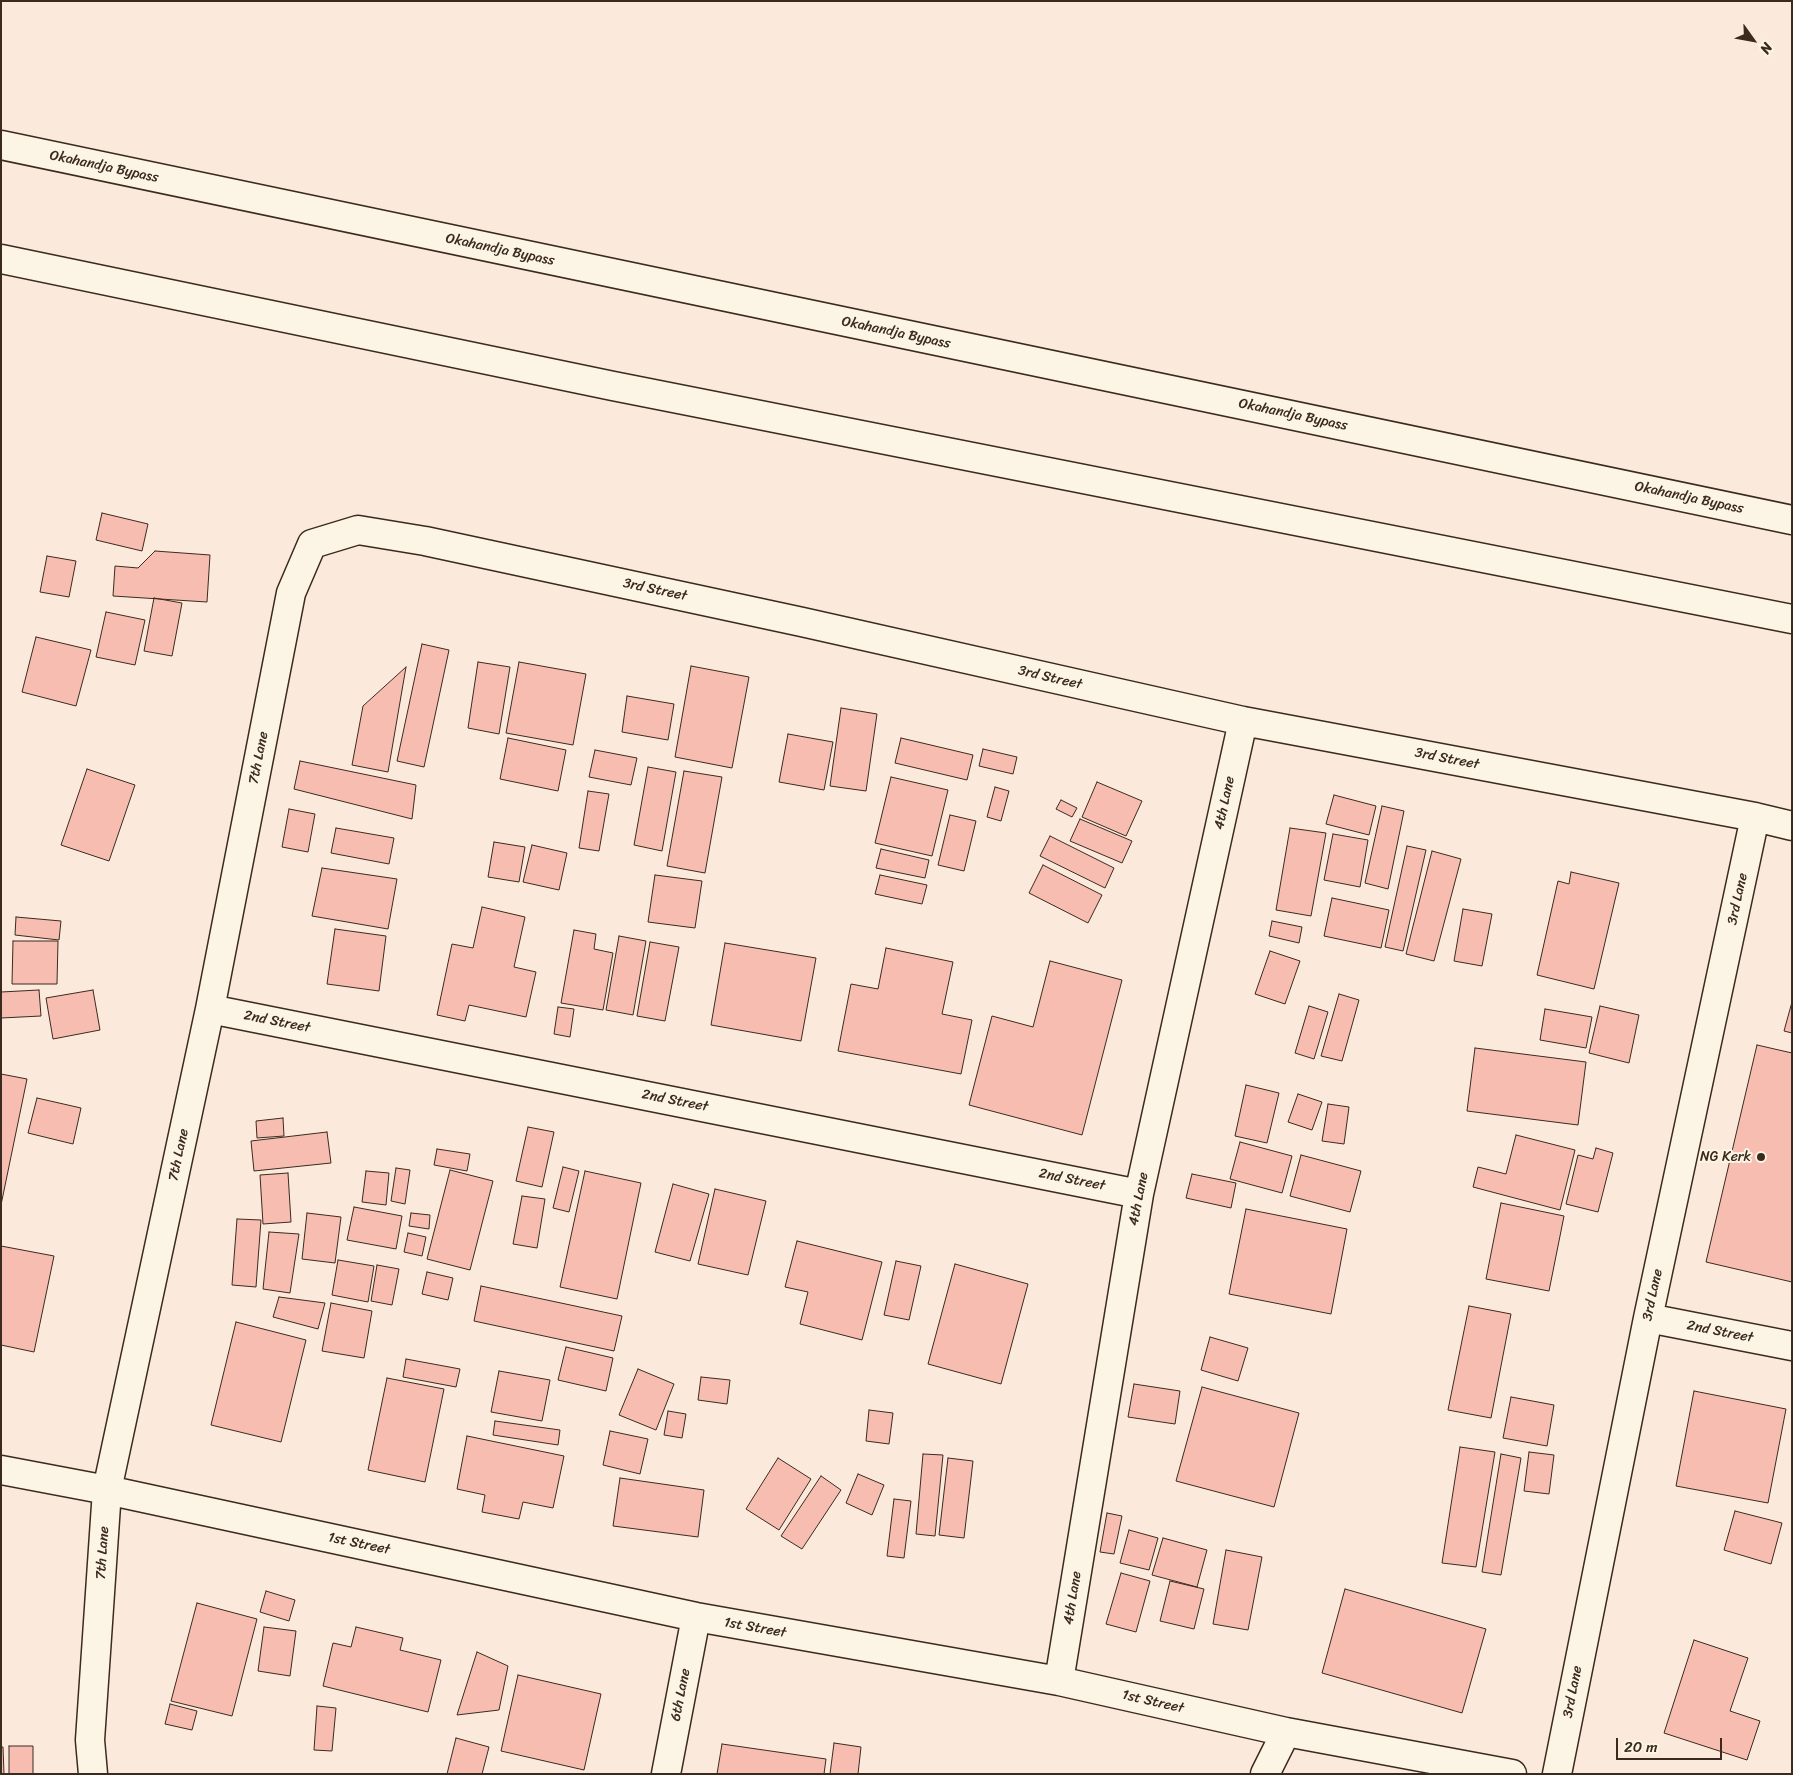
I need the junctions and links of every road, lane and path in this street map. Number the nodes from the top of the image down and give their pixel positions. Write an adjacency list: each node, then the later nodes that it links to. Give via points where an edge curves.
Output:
1 (1, 145): 3 (main road, Okahandja Bypass)
2 (1, 259): 5 (main road, via 613,386)
3 (1792, 520)
4 (312, 544): 6 (main road, 3rd Street, via 358,530 425,541); 9 (main road, 7th Lane, via 291,593)
5 (1792, 619)
6 (1243, 721): 7 (main road, 3rd Street); 10 (main road, 4th Lane)
7 (1755, 817): 8 (main road, 3rd Street); 11 (main road, 3rd Lane)
8 (1792, 826)
9 (210, 1009): 10 (main road, 2nd Street); 14 (main road, 7th Lane)
10 (1139, 1194): 16 (main road, 4th Lane)
11 (1648, 1318): 12 (main road, 2nd Street); 22 (main road, 3rd Lane)
12 (1792, 1346)
13 (1, 1470): 14 (main road, 1st Street)
14 (107, 1490): 15 (main road, 1st Street); 18 (main road, 7th Lane, via 90,1740)
15 (696, 1617): 16 (main road, 1st Street); 19 (main road, 6th Lane)
16 (1059, 1681): 17 (main road, 1st Street)
17 (1286, 1732): 20 (main road); 21 (main road, 1st Street)
18 (92, 1774)
19 (666, 1774)
20 (1265, 1774)
21 (1512, 1774)
22 (1556, 1774)

